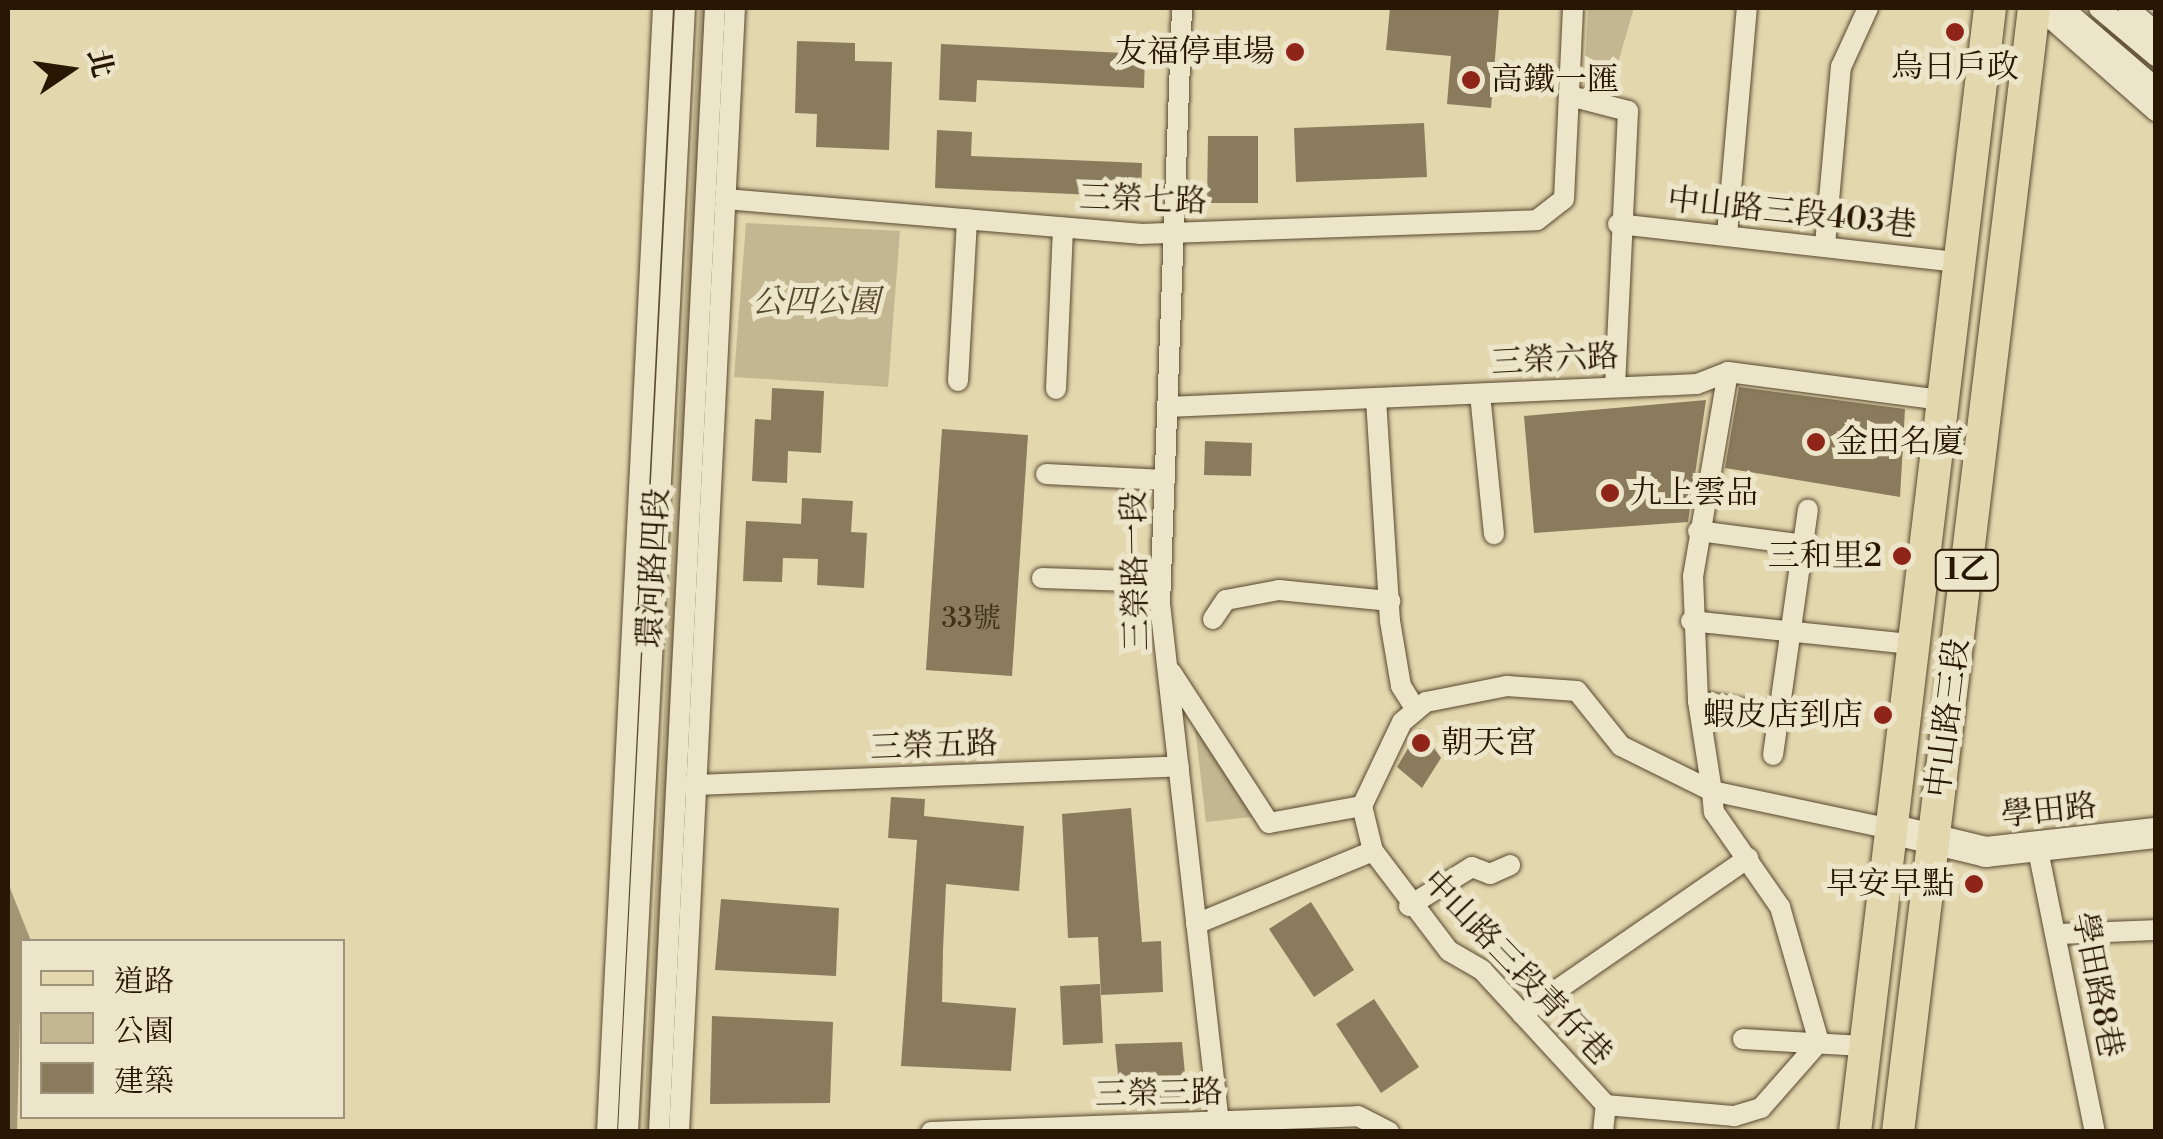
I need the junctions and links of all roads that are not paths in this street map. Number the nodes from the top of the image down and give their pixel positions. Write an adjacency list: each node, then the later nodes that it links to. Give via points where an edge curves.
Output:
1 (663, 8): 75 (street, 環河路四段)
2 (685, 8): 76 (street, 環河路四段)
3 (715, 8): 77 (street, 環河路四段)
4 (735, 8): 19 (street, 環河路四段)
5 (1182, 8): 23 (street, 三榮路一段)
6 (1573, 8): 17 (street)
7 (1747, 8): 24 (street)
8 (1868, 8): 25 (street, via 1841,67)
9 (1990, 8): 26 (main road, 中山路三段 / 1乙)
10 (2036, 8): 18 (street); 59 (main road, 中山路三段 / 1乙)
11 (2063, 8): 16 (street)
12 (2099, 8): 15 (street)
13 (2128, 8): 14 (street)
14 (2156, 32)
15 (2156, 56)
16 (2156, 88)
17 (1570, 96): 21 (street, via 1628,111); 23 (street, 三榮七路, via 1558,211 1537,220)
18 (2156, 111)
19 (725, 199): 20 (street, 三榮七路); 54 (street, 環河路四段)
20 (967, 220): 22 (street, 三榮七路); 28 (street)
21 (1618, 224): 24 (street, 中山路三段403巷); 29 (street)
22 (1064, 228): 23 (street, 三榮七路); 30 (street)
23 (1175, 234): 34 (street, 三榮路一段)
24 (1727, 235): 25 (street, 中山路三段403巷)
25 (1825, 244): 26 (street, 中山路三段403巷)
26 (1959, 262): 33 (main road, 中山路三段 / 1乙)
27 (1728, 372): 29 (street, 三榮六路, via 1698,384); 33 (street, 三榮六路); 38 (street)
28 (958, 381)
29 (1614, 386): 31 (street, 三榮六路)
30 (1056, 389)
31 (1480, 394): 32 (street, 三榮六路); 39 (street)
32 (1376, 400): 34 (street, 三榮六路); 43 (street)
33 (1942, 400): 47 (main road, 中山路三段 / 1乙)
34 (1167, 407): 36 (street, 三榮路一段)
35 (1046, 474): 36 (street)
36 (1164, 480): 42 (street, 三榮路一段)
37 (1808, 508): 40 (street)
38 (1698, 532): 40 (street); 45 (street)
39 (1494, 534)
40 (1804, 545): 46 (street)
41 (1042, 578): 42 (street)
42 (1160, 582): 48 (street, 三榮路一段)
43 (1390, 600): 44 (street, via 1250,593 1226,600); 50 (street, via 1401,686)
44 (1214, 619)
45 (1691, 621): 46 (street); 49 (street)
46 (1794, 632): 47 (street); 51 (street)
47 (1911, 644): 57 (main road, 中山路三段 / 1乙)
48 (1167, 666): 53 (street, 三榮路一段); 56 (street, via 1269,824)
49 (1698, 702): 51 (street); 55 (street)
50 (1415, 708): 55 (street, via 1480,688 1571,688 1631,753); 56 (street, via 1384,748)
51 (1780, 714): 52 (street)
52 (1773, 755)
53 (1178, 766): 54 (street, 三榮五路); 65 (street, 三榮路一段)
54 (692, 785): 78 (street, 環河路四段)
55 (1712, 790): 57 (street); 62 (street, via 1714,812)
56 (1362, 806): 61 (street, 中山路三段青仔巷)
57 (1891, 829): 59 (main road, 學田路); 71 (main road, 中山路三段 / 1乙)
58 (2156, 833): 60 (main road, 學田路)
59 (1933, 839): 60 (main road, 學田路, via 1986,852); 82 (main road, 中山路三段 / 1乙)
60 (2038, 850): 67 (street, 學田路8巷)
61 (1373, 851): 64 (street, 中山路三段青仔巷); 65 (street)
62 (1748, 858): 68 (street); 70 (street, via 1780,907)
63 (1510, 865): 64 (street, via 1490,874 1472,866)
64 (1409, 906): 68 (street, 中山路三段青仔巷)
65 (1196, 924): 73 (street, 三榮路一段)
66 (2156, 930): 67 (street)
67 (2057, 934): 83 (street, 學田路8巷)
68 (1522, 1014): 72 (street, 中山路三段青仔巷)
69 (1743, 1039): 70 (street)
70 (1819, 1042): 71 (street); 72 (street, 中山路三段青仔巷, via 1790,1081 1747,1112)
71 (1863, 1046): 81 (main road, 中山路三段 / 1乙)
72 (1606, 1105): 80 (street)
73 (1219, 1127): 74 (street, 三榮三路, via 1358,1116); 79 (street, 三榮三路)
74 (1387, 1129)
75 (607, 1132)
76 (628, 1132)
77 (659, 1132)
78 (680, 1132)
79 (930, 1132)
80 (1603, 1132)
81 (1855, 1132)
82 (1898, 1132)
83 (2094, 1132)

